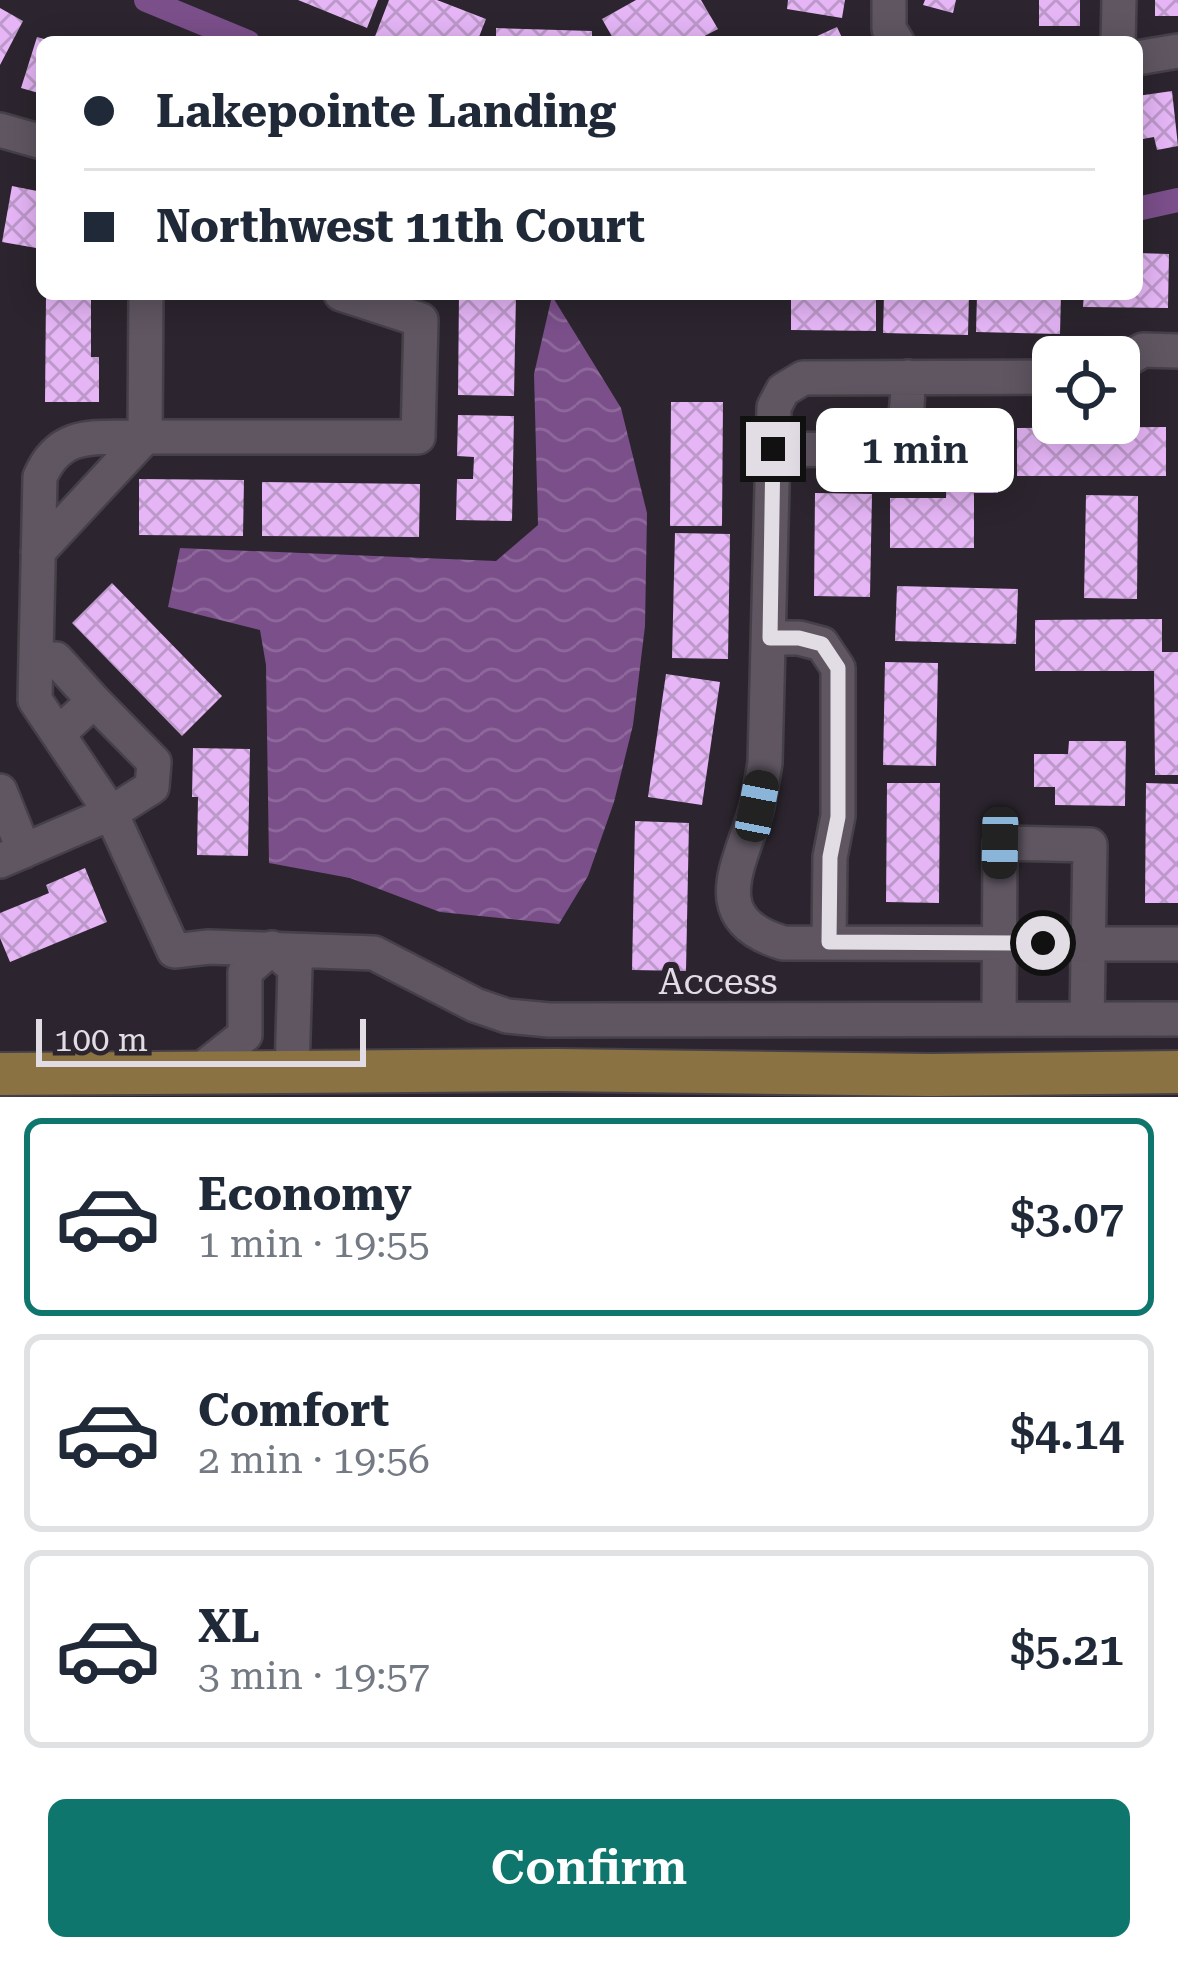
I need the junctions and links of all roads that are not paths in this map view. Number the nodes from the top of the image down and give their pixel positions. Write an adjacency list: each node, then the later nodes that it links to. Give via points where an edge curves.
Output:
1 (889, 0): 3 (street)
2 (1119, 0): 4 (street)
3 (893, 36)
4 (1118, 36)
5 (1178, 51): 6 (street)
6 (1143, 57)
7 (0, 130): 8 (street)
8 (36, 140)
9 (146, 300): 15 (street)
10 (359, 300): 15 (street, via 421,320 418,437)
11 (1178, 351): 12 (street)
12 (1140, 352)
13 (908, 377): 14 (street); 16 (street, via 803,378 774,407); 16 (street, via 907,417 891,445)
14 (1032, 377)
15 (145, 437): 17 (street); 17 (street, via 73,440 50,454 40,477)
16 (773, 449): 18 (street)
17 (38, 551): 19 (street)
18 (770, 638): 25 (street, via 822,644 838,668); 25 (street, via 765,763 731,883 734,902 759,936)
19 (36, 658): 20 (street, via 56,658); 21 (street, via 35,700)
20 (94, 701): 21 (street); 23 (street, via 154,761 152,788)
21 (58, 734): 23 (street)
22 (0, 791): 24 (street)
23 (111, 813): 24 (street); 29 (street, Access, via 174,951)
24 (12, 856)
25 (829, 942): 26 (street)
26 (999, 942): 27 (street); 27 (street, via 1000,843 1090,845); 31 (street)
27 (1087, 944): 28 (street); 30 (street)
28 (1178, 944)
29 (272, 948): 31 (street, Access, via 374,953 507,1016); 35 (street, via 245,972 245,1036); 36 (street, via 295,968)
30 (1087, 1018): 31 (street, Access); 32 (street, Access)
31 (999, 1019)
32 (1178, 1019)
33 (556, 1070): 36 (main road); 38 (main road); 40 (main road, via 520,1082)
34 (1178, 1072): 38 (main road)
35 (197, 1073): 36 (main road); 37 (main road)
36 (292, 1073): 39 (main road)
37 (0, 1074)
38 (873, 1086)
39 (241, 1097)
40 (388, 1097)

